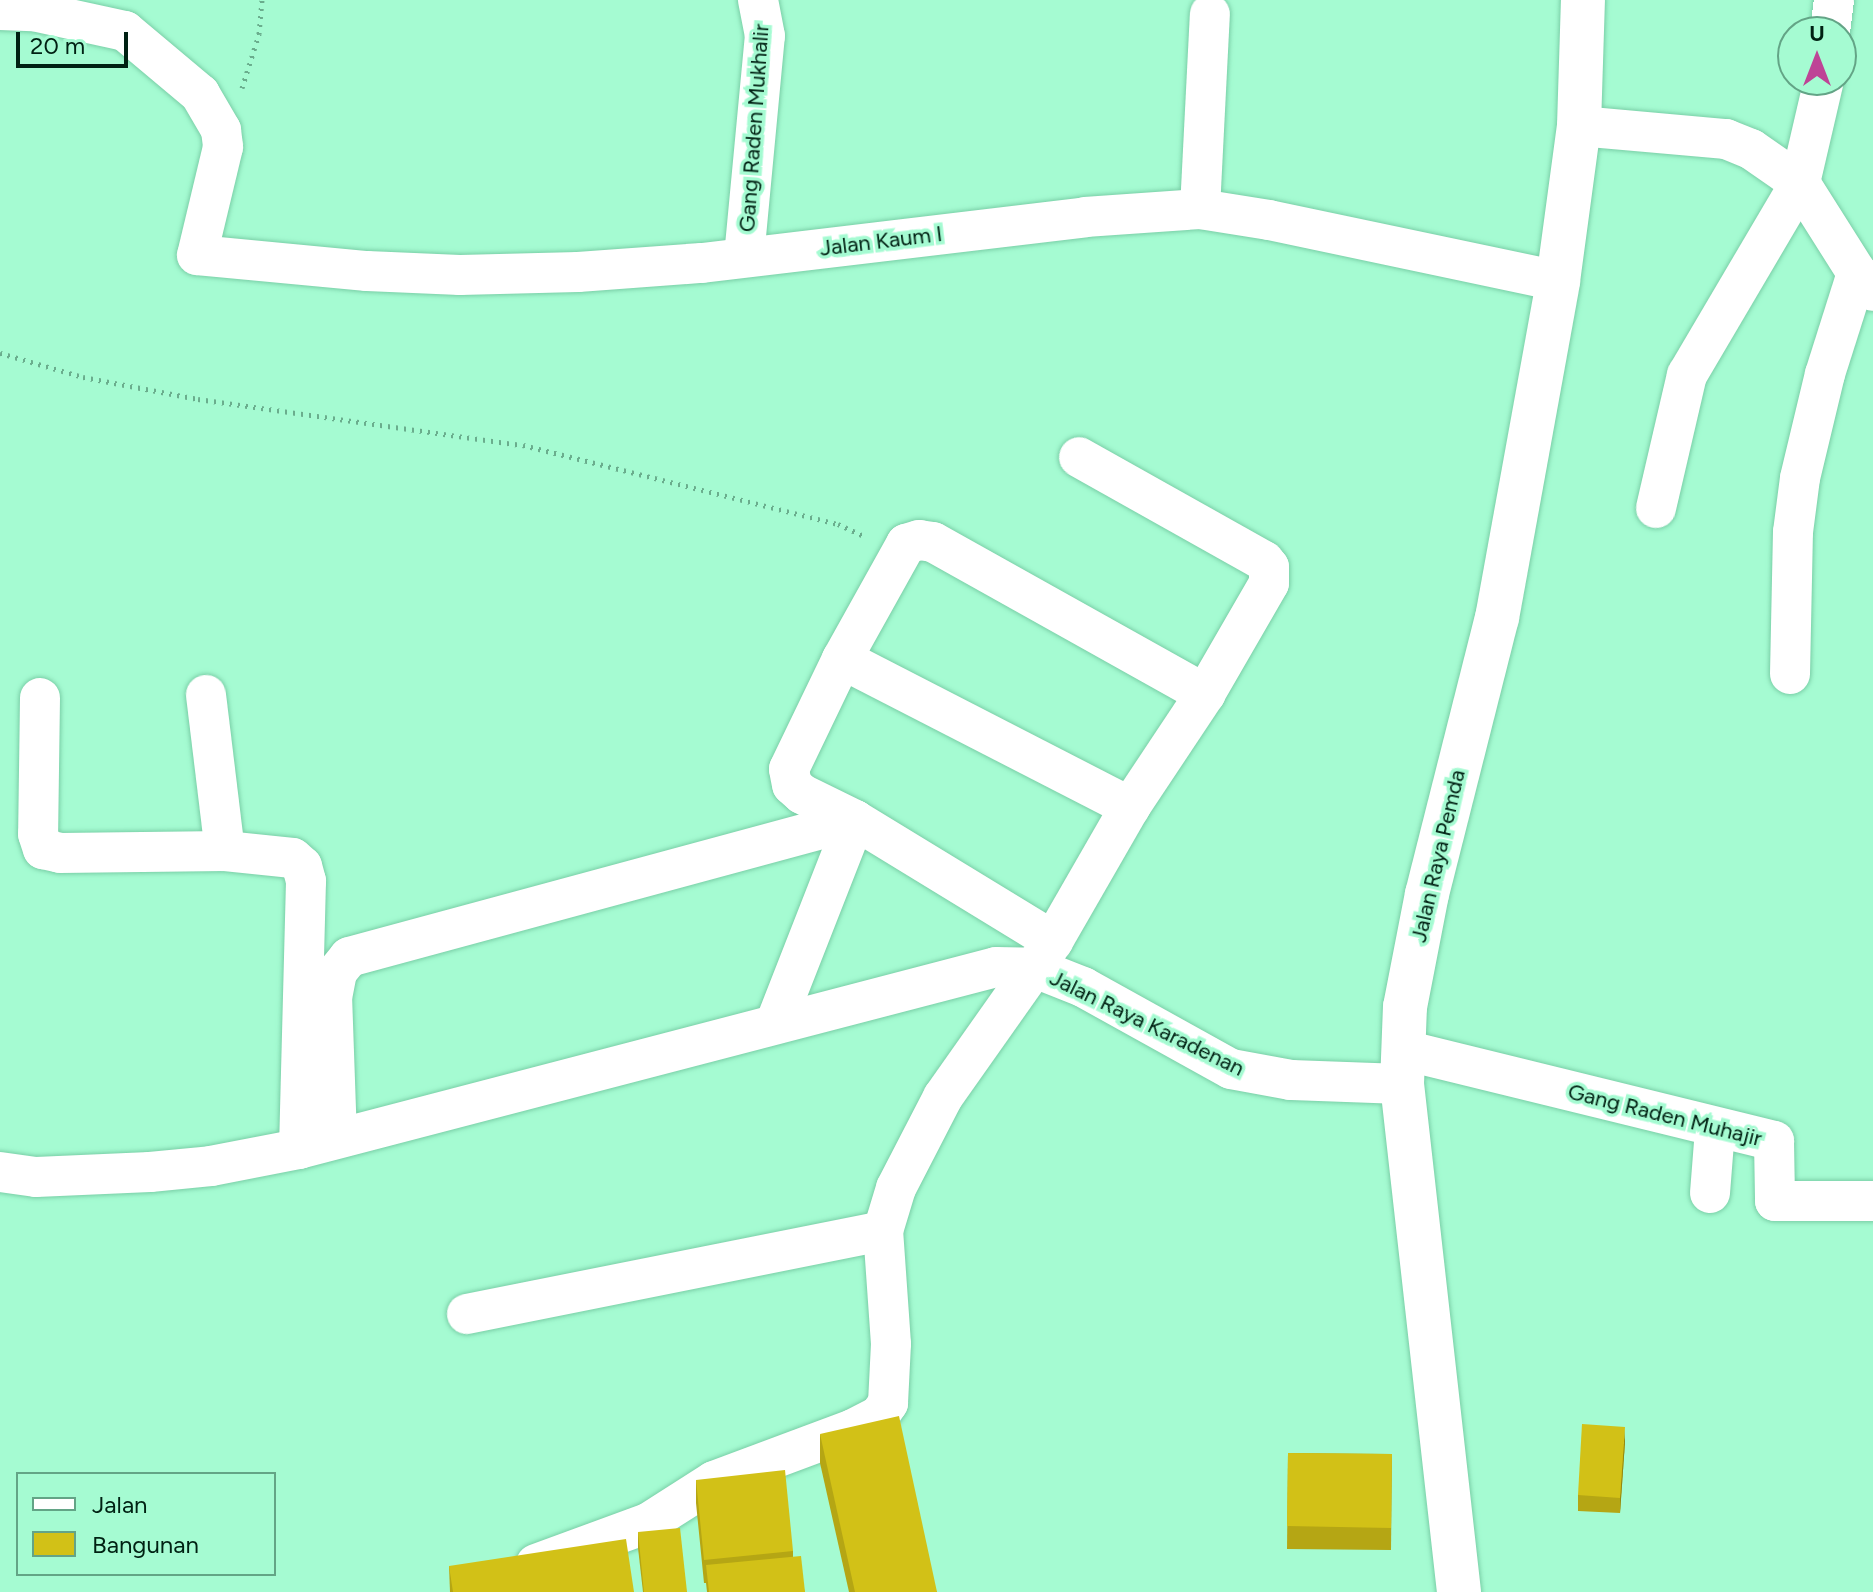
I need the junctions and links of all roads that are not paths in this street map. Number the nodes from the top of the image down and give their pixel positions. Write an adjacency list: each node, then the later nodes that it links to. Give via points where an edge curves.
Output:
1 (758, 0): 9 (street, Gang Raden Mukhalir, via 765,36)
2 (1583, 0): 6 (main road, Jalan Raya Pemda)
3 (0, 10): 9 (street, Jalan Kaum I, via 33,11 125,31 200,94 221,130 223,147 197,255 460,275 578,272)
4 (1210, 14): 8 (street)
5 (1820, 96): 7 (street)
6 (1579, 126): 7 (street, via 1726,139 1751,149); 10 (main road, Jalan Raya Pemda)
7 (1800, 183): 11 (street); 13 (street, via 1687,375)
8 (1200, 209): 9 (street, Jalan Kaum I, via 1085,217); 10 (street, Jalan Kaum I)
9 (744, 257)
10 (1558, 281): 24 (main road, Jalan Raya Pemda, via 1497,618 1427,894 1405,1007)
11 (1865, 282): 15 (street, via 1825,374 1800,478 1793,532)
12 (1079, 457): 16 (street, via 1269,567 1269,583)
13 (1656, 508)
14 (842, 659): 16 (street, via 906,544 919,540 933,542); 19 (street); 20 (street, via 789,769 792,785 802,794)
15 (1790, 674)
16 (1205, 694): 19 (street)
17 (206, 695): 21 (street)
18 (40, 698): 21 (street, via 38,834 43,849)
19 (1130, 807): 22 (street)
20 (855, 820): 22 (street); 23 (street); 26 (street, via 349,957 337,972 332,998)
21 (225, 851): 27 (street, via 293,858 306,881)
22 (1044, 954): 23 (street); 24 (street, Jalan Raya Karadenan, via 1083,987 1231,1069 1291,1080); 31 (street, via 943,1097 896,1188)
23 (775, 1024): 26 (street)
24 (1403, 1067): 25 (street, Gang Raden Muhajir); 34 (main road, Jalan Raya Pemda)
25 (1715, 1129): 29 (street); 30 (street, Gang Raden Muhajir, via 1774,1141 1775,1201)
26 (337, 1138): 27 (street)
27 (299, 1149): 28 (street, via 150,1172 36,1177)
28 (0, 1172)
29 (1710, 1193)
30 (1873, 1201)
31 (883, 1231): 32 (street); 33 (street, via 891,1378 888,1403 879,1416 714,1481 648,1523)
32 (467, 1314)
33 (509, 1573)
34 (1459, 1592)

